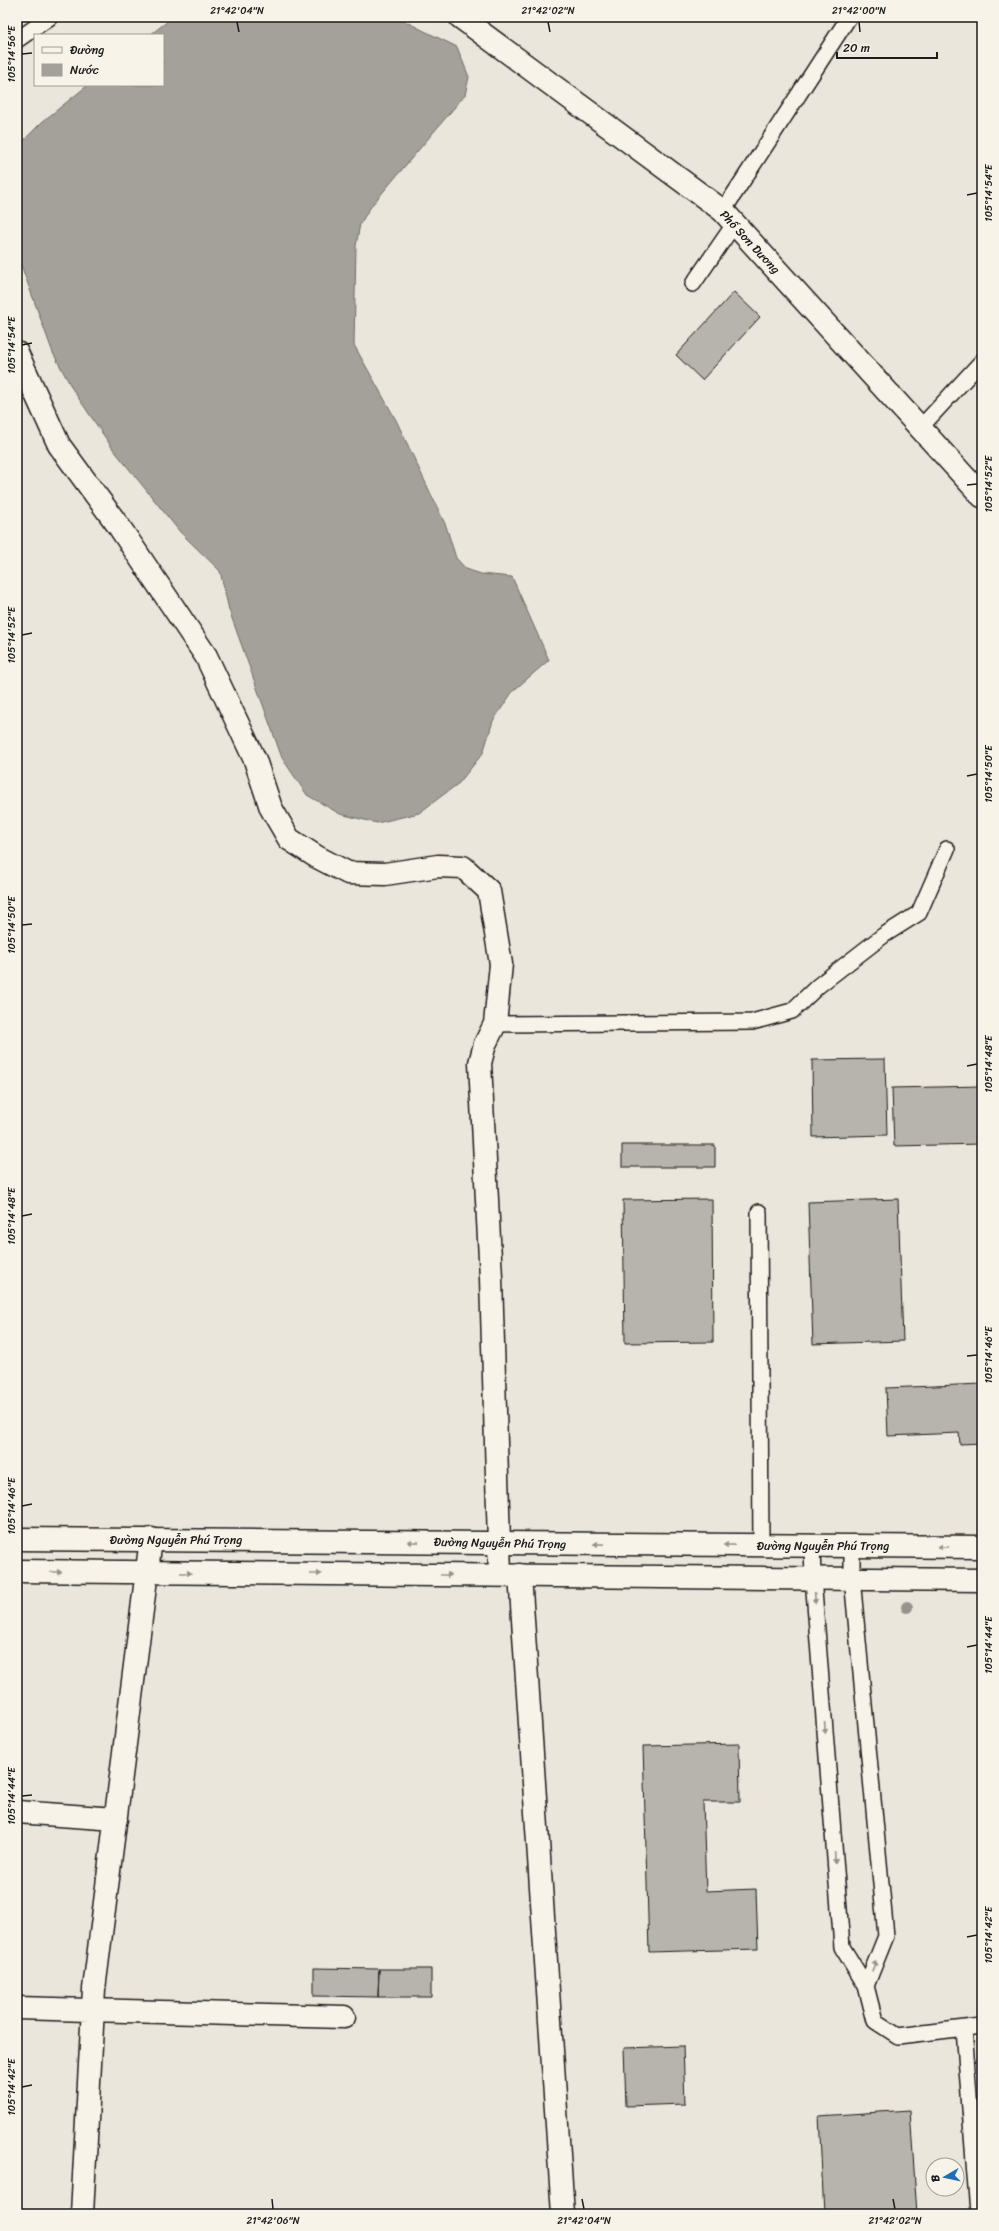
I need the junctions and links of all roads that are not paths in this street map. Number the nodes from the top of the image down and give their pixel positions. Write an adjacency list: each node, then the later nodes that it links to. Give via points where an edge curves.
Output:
1 (50, 17): 4 (lane)
2 (460, 17): 5 (street, Phố Sơn Dương)
3 (849, 17): 5 (lane)
4 (17, 40)
5 (729, 217): 6 (lane); 9 (street, Phố Sơn Dương)
6 (693, 284)
7 (17, 352): 12 (street, via 59,445 120,528 206,656 255,760 271,808 289,839 348,873 385,874 438,866 463,867 489,891 501,964)
8 (982, 361): 9 (lane)
9 (920, 428): 10 (street, Phố Sơn Dương)
10 (982, 496)
11 (947, 850): 12 (lane, via 919,913 884,935 818,986 792,1011 752,1022)
12 (495, 1024): 16 (street, via 485,1044 480,1063)
13 (759, 1212): 17 (lane)
14 (17, 1538): 15 (street, Đường Nguyễn Phú Trọng)
15 (151, 1539): 16 (street, Đường Nguyễn Phú Trọng, one-way to 15); 22 (street)
16 (501, 1543): 17 (street, Đường Nguyễn Phú Trọng, one-way to 16); 23 (street)
17 (761, 1545): 18 (street, Đường Nguyễn Phú Trọng)
18 (812, 1546): 19 (street, Đường Nguyễn Phú Trọng); 24 (lane)
19 (852, 1546): 20 (street, Đường Nguyễn Phú Trọng, one-way to 19); 25 (lane)
20 (982, 1547)
21 (17, 1571): 22 (street, one-way to 22)
22 (149, 1572): 23 (street, one-way to 23); 28 (street)
23 (510, 1575): 24 (street); 36 (street)
24 (813, 1578): 25 (street); 29 (lane, one-way to 29, via 842,1947)
25 (852, 1578): 26 (street); 29 (lane, one-way to 25, via 886,1936)
26 (982, 1580)
27 (17, 1812): 28 (street)
28 (116, 1819): 31 (street)
29 (866, 1986): 34 (lane, via 875,2021 898,2036)
30 (17, 2008): 31 (street)
31 (92, 2009): 32 (street); 35 (street)
32 (344, 2017)
33 (982, 2026): 34 (lane)
34 (964, 2028): 37 (lane)
35 (82, 2214)
36 (563, 2214)
37 (978, 2214)

